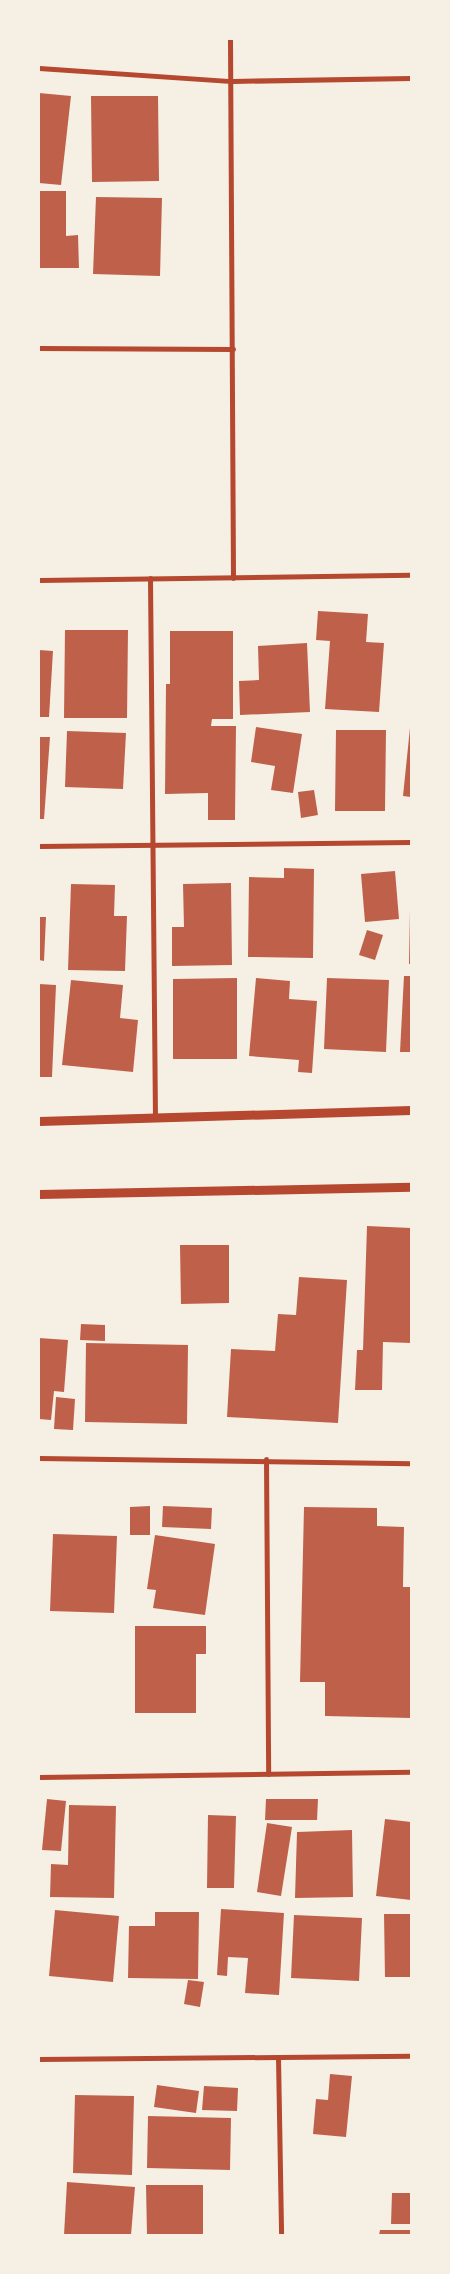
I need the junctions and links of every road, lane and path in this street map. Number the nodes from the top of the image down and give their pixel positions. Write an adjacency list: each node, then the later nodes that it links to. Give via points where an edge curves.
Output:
1 (230, 39): 4 (street)
2 (39, 68): 4 (street)
3 (411, 78): 4 (street)
4 (232, 81): 6 (street)
5 (39, 348): 6 (street)
6 (233, 349): 9 (street)
7 (411, 575): 9 (street)
8 (150, 578): 9 (street); 10 (street); 12 (street)
9 (234, 578)
10 (39, 580)
11 (411, 842): 12 (street)
12 (151, 844): 13 (street); 15 (street)
13 (39, 846)
14 (411, 1110): 15 (street)
15 (155, 1118): 16 (street)
16 (39, 1121)
17 (411, 1187): 18 (street)
18 (39, 1194)
19 (39, 1458): 20 (street)
20 (266, 1459): 21 (street); 23 (street)
21 (411, 1463)
22 (411, 1772): 23 (street)
23 (268, 1774): 24 (street)
24 (39, 1778)
25 (411, 2056): 26 (street)
26 (278, 2057): 27 (street); 28 (street)
27 (39, 2059)
28 (281, 2235)

